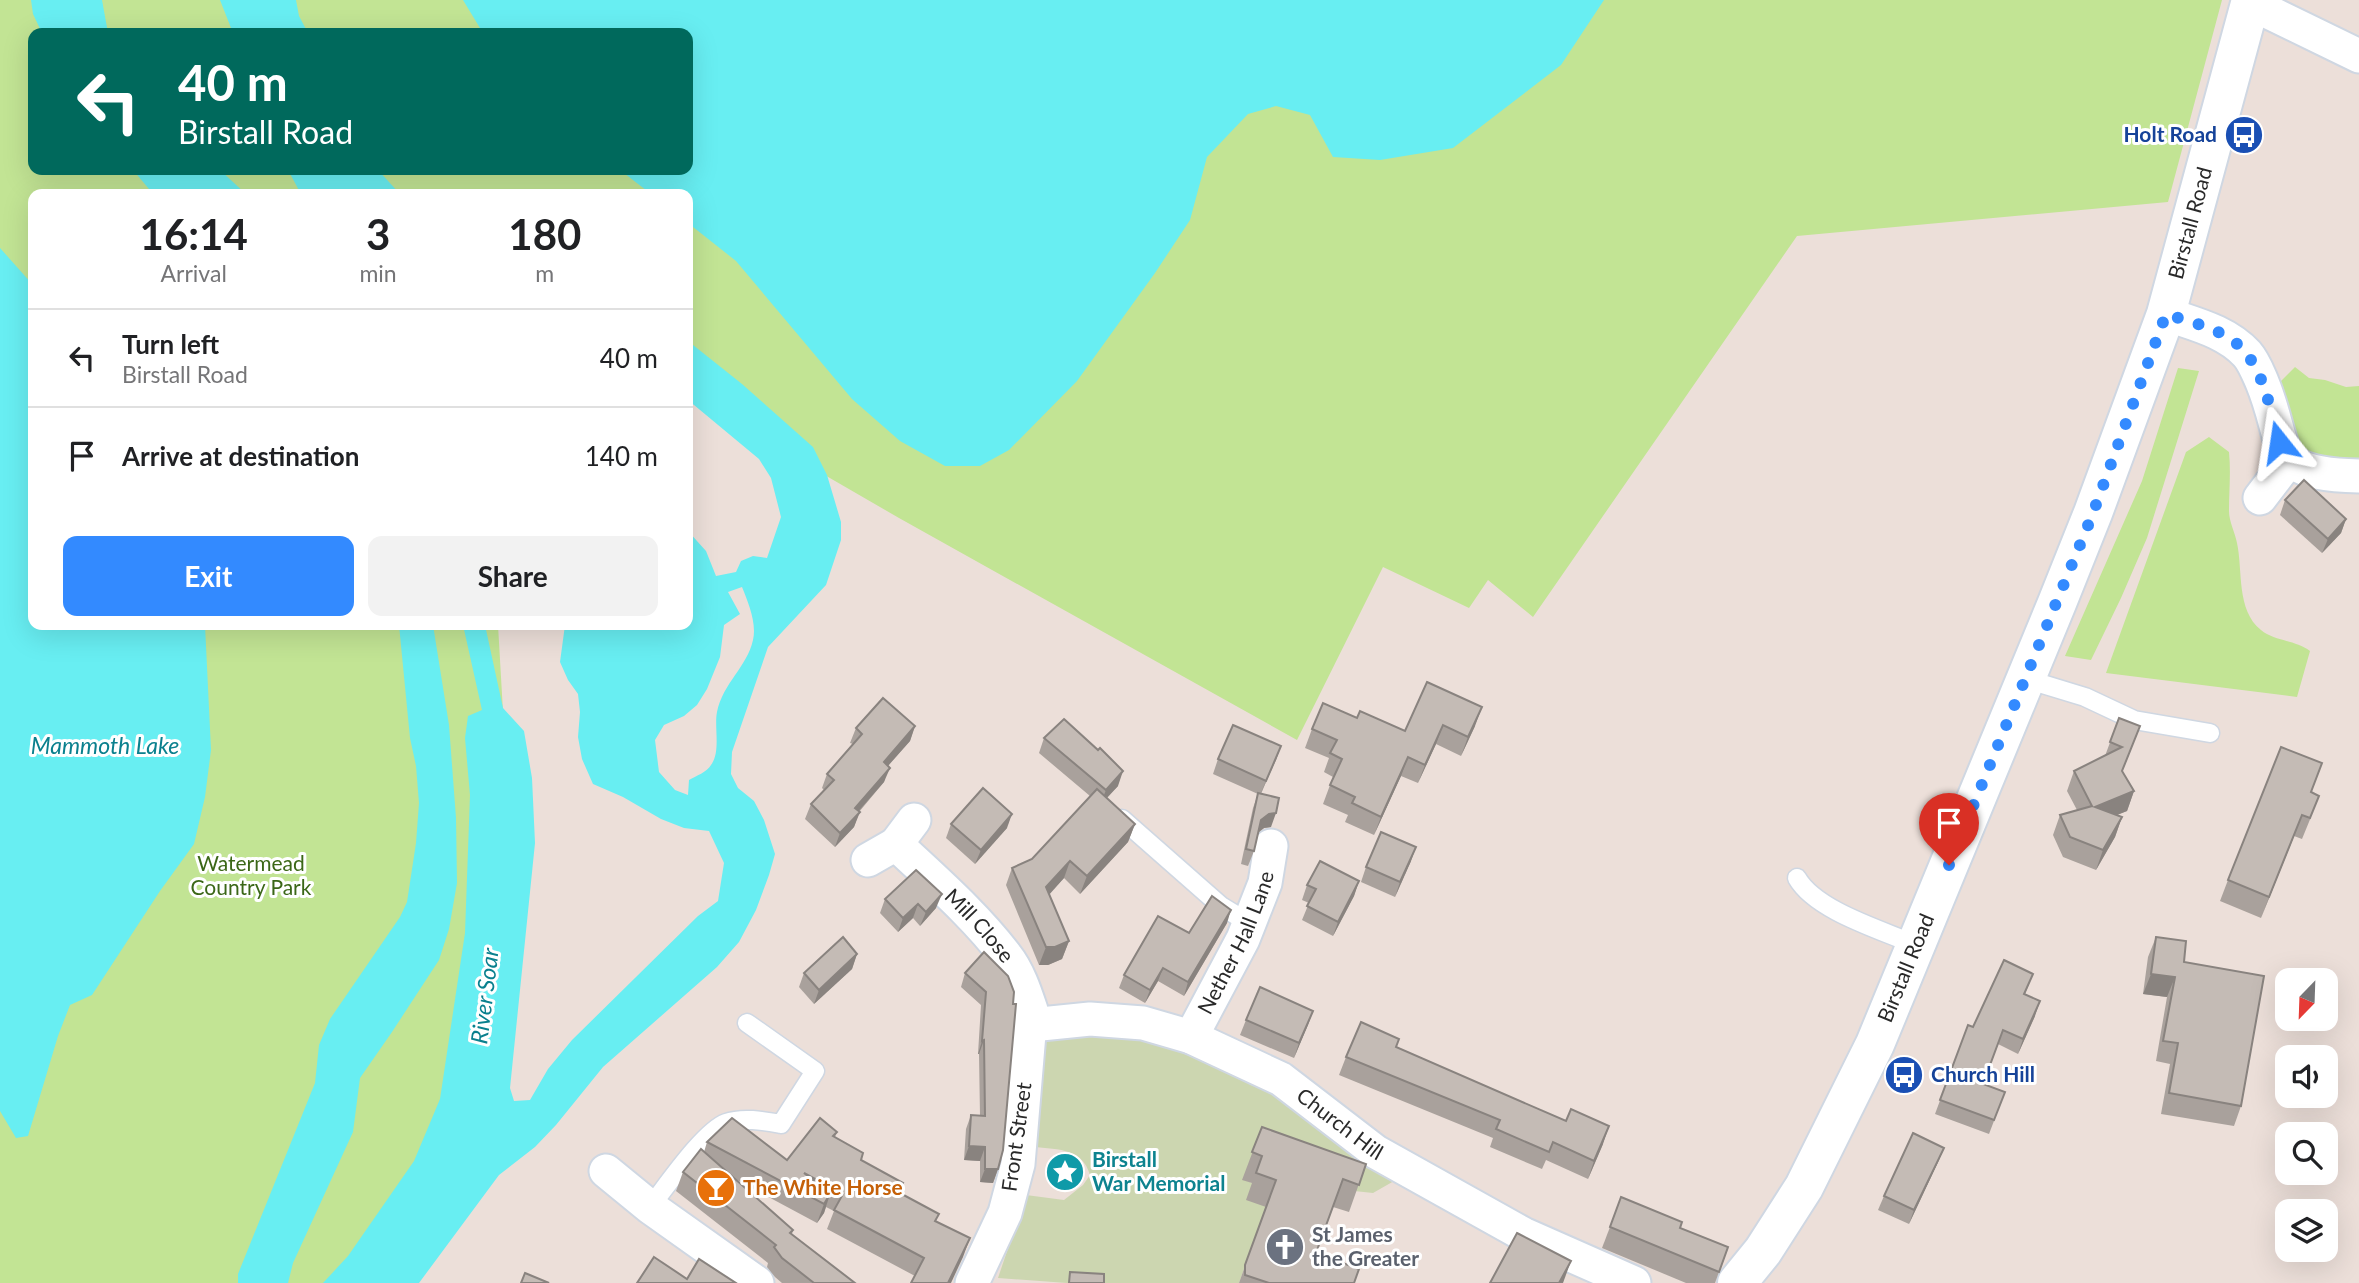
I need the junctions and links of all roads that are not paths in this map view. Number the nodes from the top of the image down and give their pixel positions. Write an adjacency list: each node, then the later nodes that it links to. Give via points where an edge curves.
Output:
1 (2250, 1): 2 (street); 3 (street, Birstall Road)
2 (2359, 56)
3 (2166, 314): 4 (street, via 2231,339 2249,356); 7 (street, Birstall Road)
4 (2289, 460): 5 (street, via 2306,470); 6 (street)
5 (2359, 476)
6 (2260, 498)
7 (2026, 679): 8 (lane, via 2085,697 2134,720); 14 (street, Birstall Road)
8 (2210, 733)
9 (1122, 819): 13 (lane, via 1221,906)
10 (893, 841): 16 (street, Mill Close, via 959,903 1007,958 1024,990)
11 (1271, 846): 13 (street, Nether Hall Lane, via 1265,883)
12 (1797, 878): 14 (lane, via 1802,888 1830,908)
13 (1249, 923): 17 (street, Nether Hall Lane)
14 (1916, 945): 23 (street, Birstall Road, via 1875,1044 1804,1187)
15 (747, 1023): 19 (lane, via 815,1071 780,1124 726,1123 703,1140)
16 (1031, 1025): 17 (street, Church Hill, via 1090,1019 1143,1023); 21 (street, Front Street, via 1018,1164 1005,1213)
17 (1191, 1037): 22 (street, Church Hill, via 1282,1079 1376,1152 1511,1228)
18 (606, 1171): 19 (street)
19 (650, 1207): 20 (street)
20 (757, 1283)
21 (972, 1283)
22 (1634, 1283)
23 (1737, 1283)

